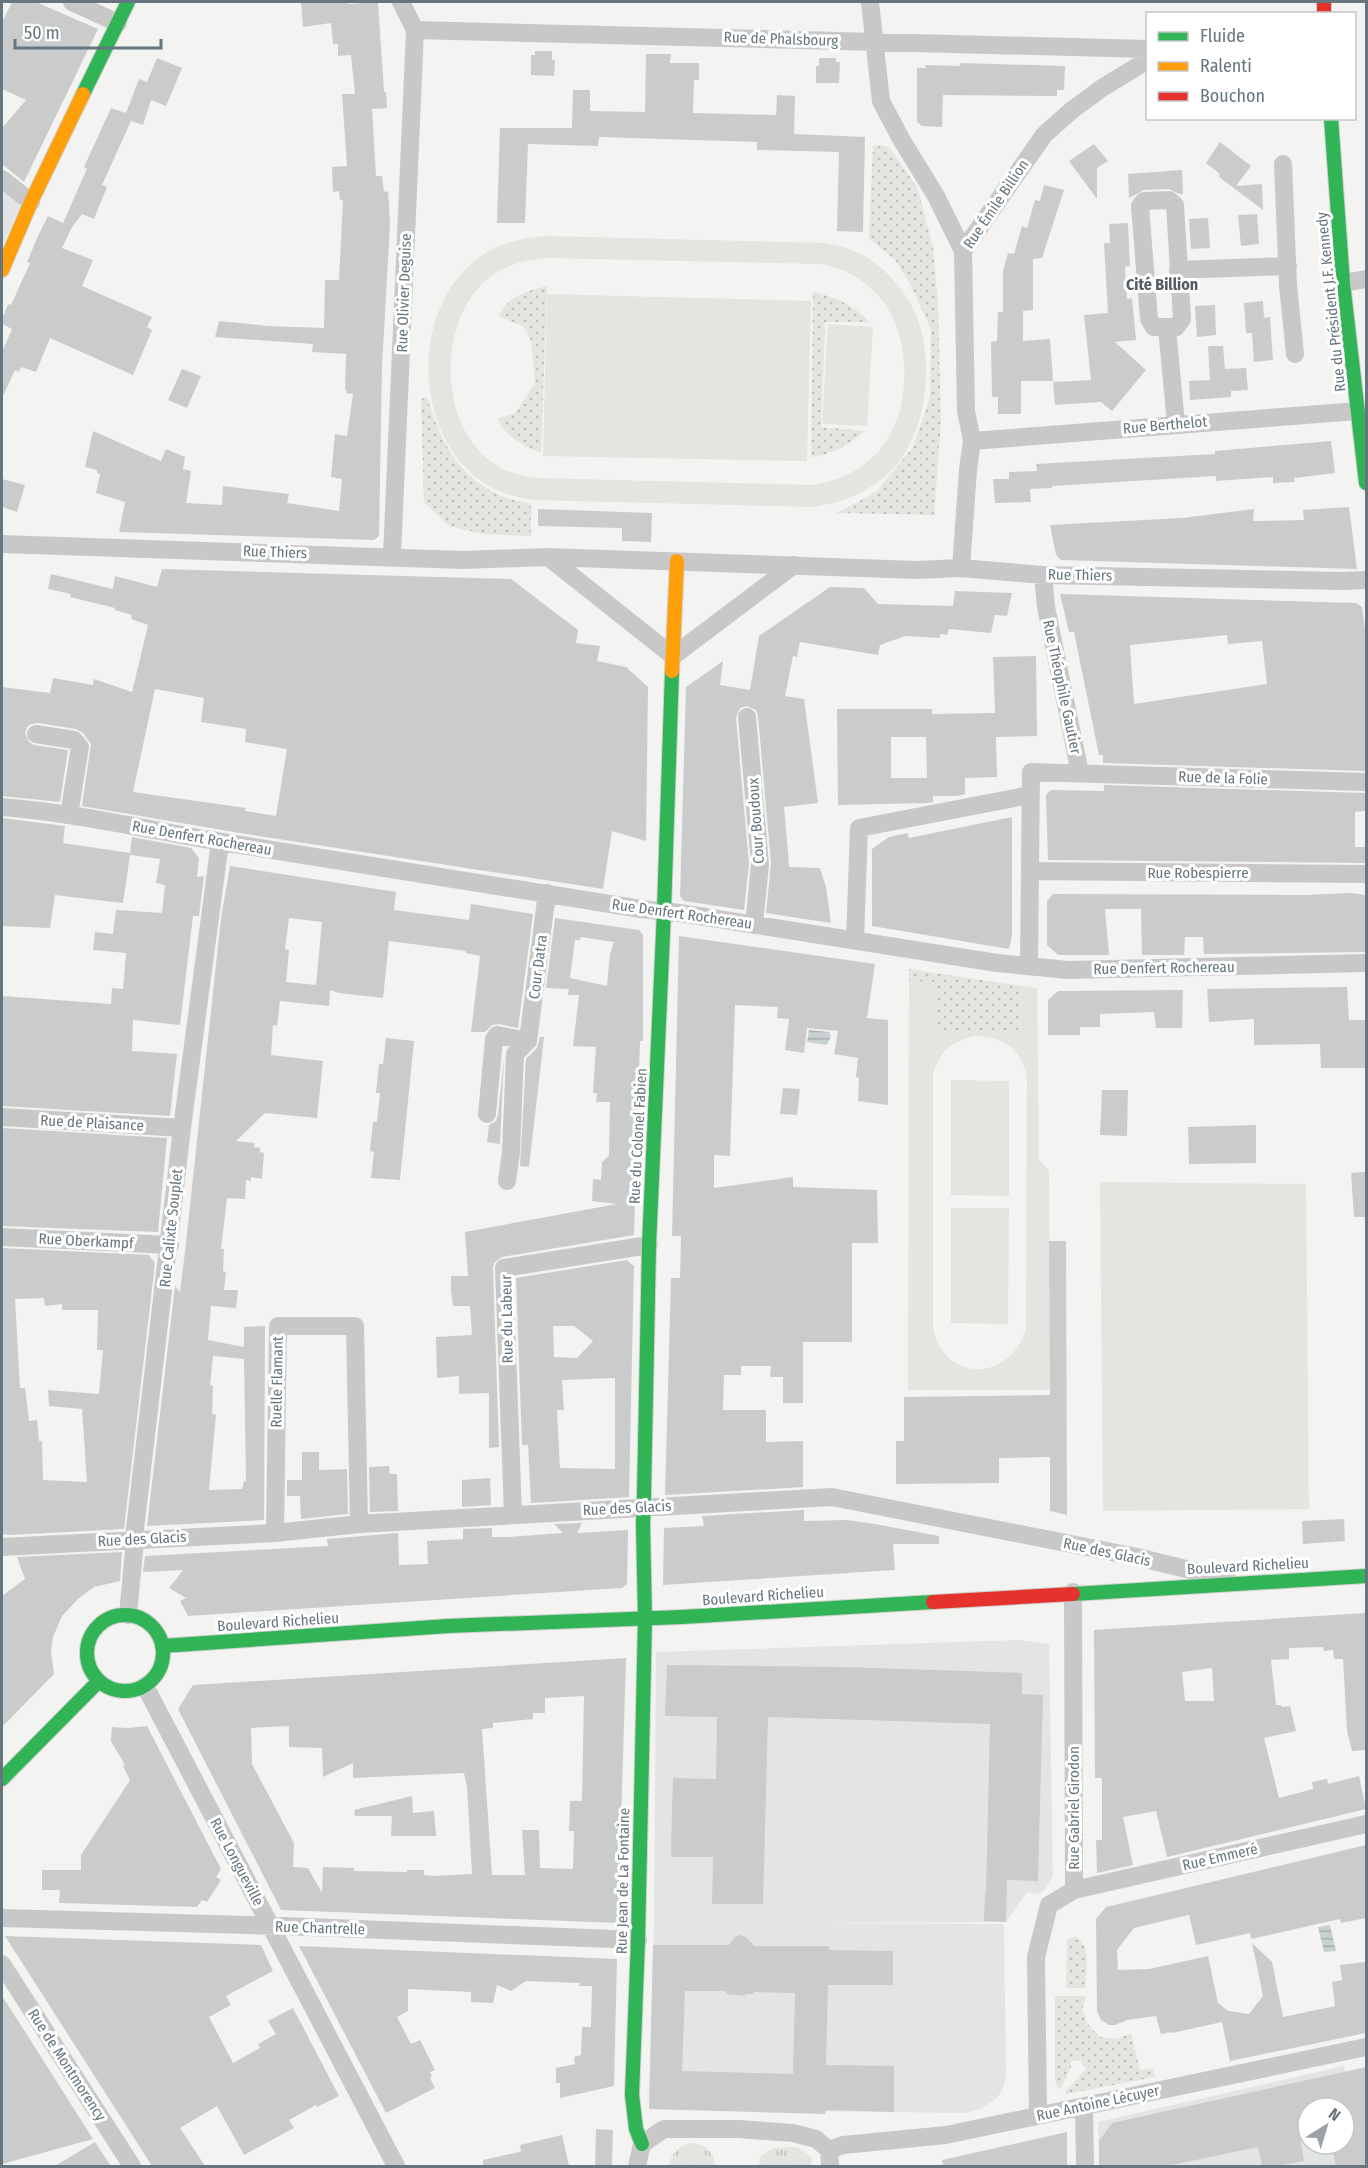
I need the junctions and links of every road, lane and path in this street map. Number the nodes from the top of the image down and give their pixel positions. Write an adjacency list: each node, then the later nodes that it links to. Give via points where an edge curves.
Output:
1 (72, 2): 5 (street)
2 (128, 2): 5 (main road)
3 (401, 2): 6 (street)
4 (870, 2): 7 (street)
5 (118, 23): 13 (main road)
6 (415, 30): 7 (street, Rue de Phalsbourg); 27 (street, Rue Olivier Deguise)
7 (875, 42): 8 (street, Rue de Phalsbourg); 14 (street, via 881,101)
8 (1146, 49)
9 (1146, 61): 14 (street, Rue Émile Billion, via 1095,93 1044,135)
10 (1331, 120): 19 (main road, Rue du Président J.F. Kennedy)
11 (1283, 164): 15 (street)
12 (2, 179): 13 (street)
13 (31, 202): 16 (main road)
14 (963, 251): 24 (street, Rue Émile Billion, via 966,411)
15 (1288, 266): 17 (street); 21 (street)
16 (2, 270)
17 (1179, 270): 20 (street, via 1182,319 1176,327); 20 (street, via 1175,205 1169,200 1144,201 1140,206 1149,319 1154,327)
18 (1366, 279): 19 (street)
19 (1343, 283): 22 (main road, Rue du Président J.F. Kennedy)
20 (1167, 328): 23 (street)
21 (1295, 354)
22 (1358, 411): 23 (street, Rue Berthelot); 25 (main road, Rue du Président J.F. Kennedy)
23 (1176, 424): 24 (street, Rue Berthelot)
24 (972, 441): 31 (street, Rue Émile Billion)
25 (1366, 483)
26 (2, 544): 27 (street, Rue Thiers)
27 (392, 556): 28 (street, Rue Thiers, via 462,560)
28 (548, 557): 29 (street, Rue Thiers); 34 (street)
29 (678, 561): 30 (street, Rue Thiers); 34 (main road, Rue du Colonel Fabien)
30 (794, 565): 31 (street, Rue Thiers); 34 (street)
31 (961, 568): 32 (street, Rue Thiers)
32 (1043, 575): 33 (street, Rue Thiers); 37 (street, Rue Théophile Gautier)
33 (1366, 580)
34 (673, 656): 46 (main road, Rue du Colonel Fabien)
35 (747, 717): 47 (street, Cour Boudoux, via 760,864)
36 (36, 734): 41 (street, via 74,740 80,747)
37 (1080, 773): 38 (street, Rue de la Folie); 39 (street, Rue Théophile Gautier, via 1031,772)
38 (1366, 782)
39 (1030, 795): 43 (street, Rue Théophile Gautier); 48 (street, via 859,828)
40 (2, 807): 41 (street, Rue Denfert Rochereau)
41 (69, 815): 42 (street, Rue Denfert Rochereau)
42 (220, 842): 45 (street, Rue Denfert Rochereau); 54 (street, Rue Calixte Souplet)
43 (1030, 872): 44 (street, Rue Robespierre); 50 (street, Rue Théophile Gautier)
44 (1366, 874)
45 (547, 893): 46 (street, Rue Denfert Rochereau); 51 (street, Cour Datra)
46 (664, 911): 47 (street, Rue Denfert Rochereau); 58 (main road, Rue du Colonel Fabien)
47 (754, 925): 48 (street, Rue Denfert Rochereau)
48 (855, 940): 50 (street, Rue Denfert Rochereau)
49 (1366, 963): 50 (street, Rue Denfert Rochereau, via 1068,970)
50 (1029, 965)
51 (528, 1041): 52 (street, via 497,1035 494,1039); 55 (street, Cour Datra, via 515,1054)
52 (487, 1114)
53 (2, 1118): 54 (street, Rue de Plaisance)
54 (182, 1128): 57 (street, Rue Calixte Souplet)
55 (507, 1181)
56 (2, 1237): 57 (street, Rue Oberkampf)
57 (170, 1245): 66 (street, Rue Calixte Souplet, bridge)
58 (649, 1245): 59 (street, Rue du Labeur, via 504,1268); 67 (main road, Rue du Colonel Fabien, bridge)
59 (513, 1515): 60 (street, Rue des Glacis); 64 (street, Rue des Glacis, via 832,1497)
60 (359, 1524): 61 (street, Rue des Glacis); 61 (street, Ruelle Flamant, via 355,1326 278,1326)
61 (275, 1533): 62 (street, Rue des Glacis)
62 (2, 1547)
63 (1366, 1576): 64 (main road, Boulevard Richelieu)
64 (1244, 1582): 65 (main road, Boulevard Richelieu)
65 (1073, 1593): 67 (main road, Boulevard Richelieu); 73 (street, Rue Gabriel Girodon)
66 (128, 1616): 68 (main road, via 146,1622); 69 (main road, via 105,1621 90,1638 87,1661)
67 (645, 1618): 68 (main road, Boulevard Richelieu, via 448,1626); 76 (main road, Rue Jean de La Fontaine)
68 (162, 1646): 70 (main road, via 160,1668)
69 (99, 1681): 70 (main road, via 121,1691); 71 (main road)
70 (145, 1686): 75 (street, Rue Longueville)
71 (2, 1779)
72 (1366, 1824): 73 (street, Rue Emmeré)
73 (1074, 1890): 80 (street, Rue Gabriel Girodon, via 1049,1905 1036,1957)
74 (2, 1918): 75 (street, Rue Chantrelle)
75 (270, 1926): 76 (street, Rue Chantrelle); 84 (street, Rue Longueville)
76 (638, 1940): 81 (main road, Rue Jean de La Fontaine, via 632,2095)
77 (2, 1964): 83 (street, Rue de Montmorency)
78 (1366, 2047): 79 (street, Rue Antoine Lécuyer)
79 (1084, 2106): 80 (street, Rue Antoine Lécuyer); 86 (street)
80 (1038, 2116): 82 (street, Rue Antoine Lécuyer, via 946,2135 843,2145)
81 (642, 2144): 82 (street, via 664,2128 793,2133 816,2139); 85 (street)
82 (829, 2158)
83 (132, 2166)
84 (396, 2166)
85 (637, 2166)
86 (1085, 2166)

